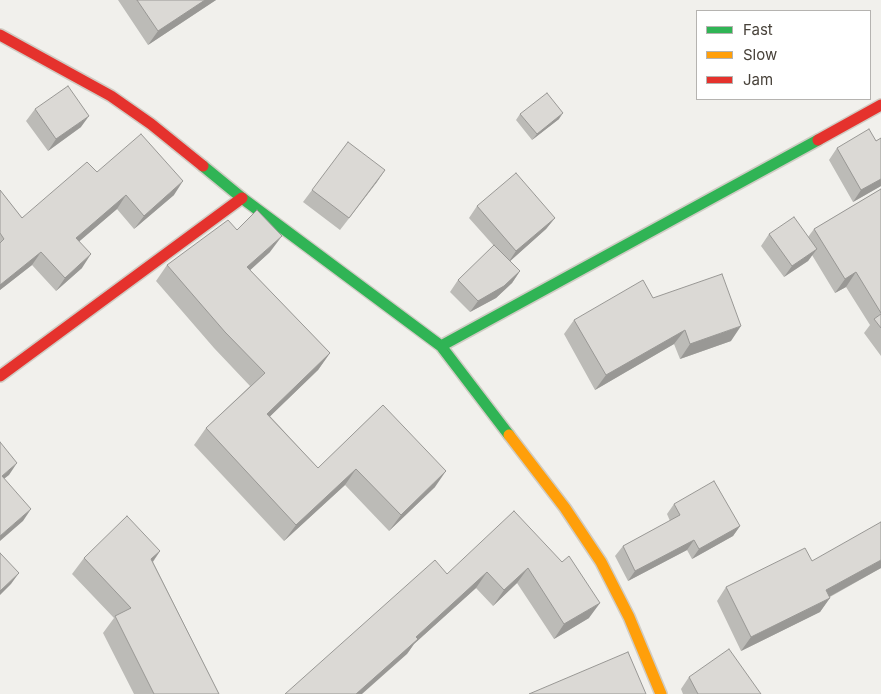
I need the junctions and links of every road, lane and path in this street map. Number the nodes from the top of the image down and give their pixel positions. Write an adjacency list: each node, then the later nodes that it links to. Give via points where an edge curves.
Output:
1 (0, 35): 3 (street, via 111,96)
2 (881, 105): 4 (street)
3 (242, 198): 4 (street); 5 (street)
4 (441, 346): 6 (street, via 565,508 601,562)
5 (0, 376)
6 (661, 694)

